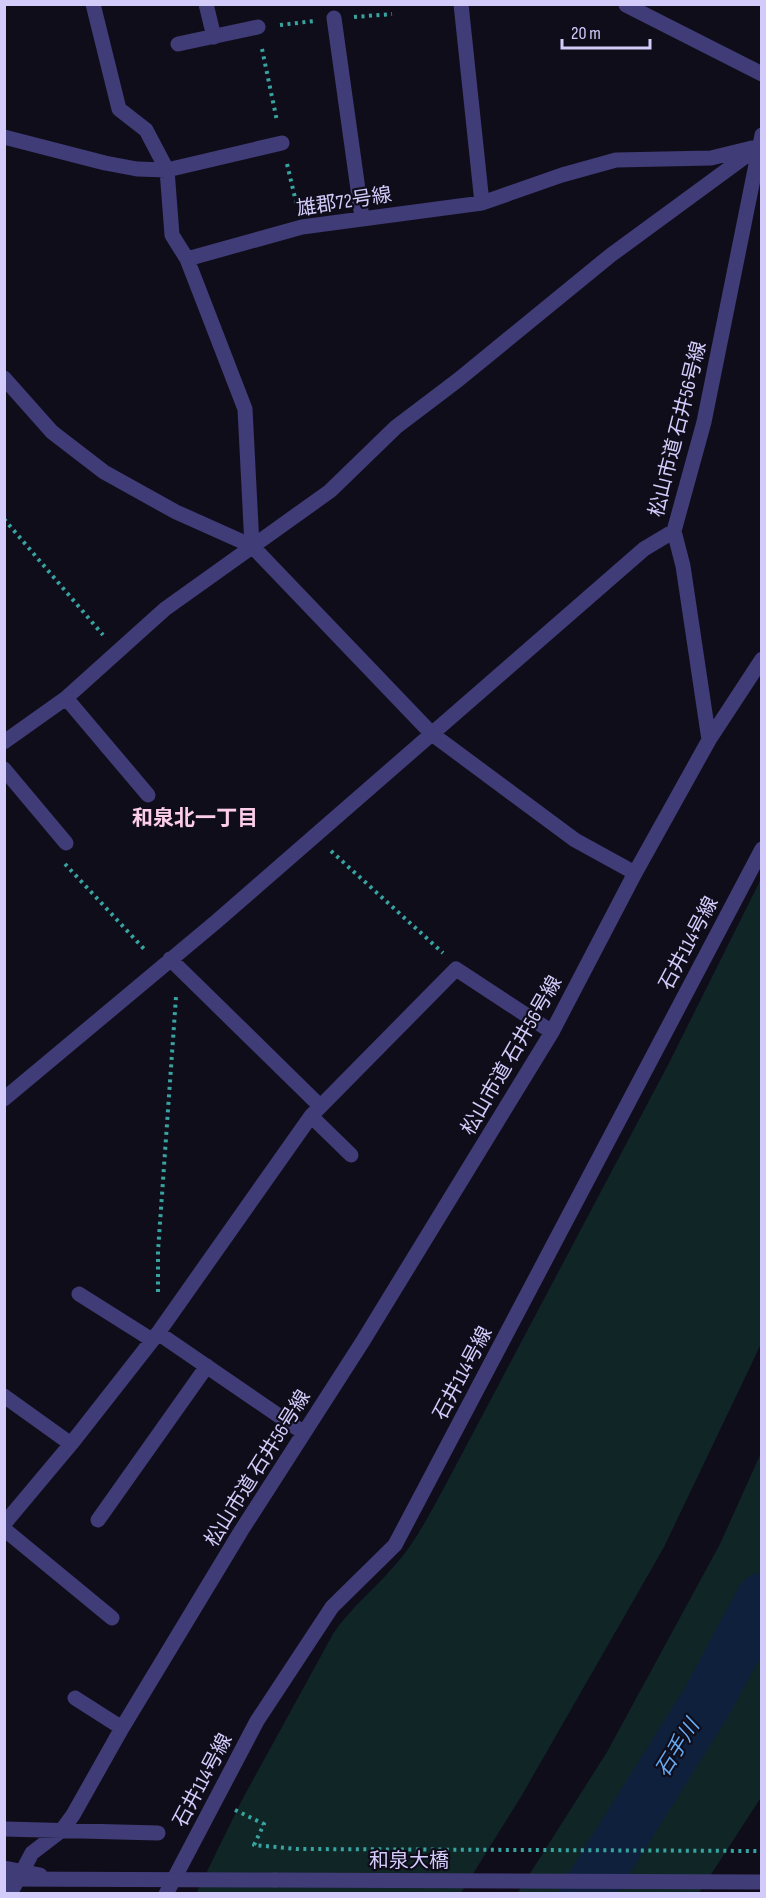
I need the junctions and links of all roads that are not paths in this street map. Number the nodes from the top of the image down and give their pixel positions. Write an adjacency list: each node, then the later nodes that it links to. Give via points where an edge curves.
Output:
1 (93, 4): 13 (street, via 119,109 146,130)
2 (206, 4): 7 (street)
3 (461, 4): 14 (street)
4 (626, 5): 9 (street)
5 (334, 18): 15 (street)
6 (258, 27): 7 (street)
7 (214, 37): 8 (street)
8 (178, 44)
9 (762, 74)
10 (4, 137): 13 (street, via 105,163)
11 (761, 140): 14 (street, 雄郡72号線, via 711,158 616,160); 18 (street, 松山市道 石井56号線, via 704,422); 19 (street, via 396,427 330,491)
12 (282, 142): 13 (street)
13 (167, 170): 16 (street, via 172,236)
14 (482, 203): 15 (street, 雄郡72号線)
15 (362, 218): 16 (street, 雄郡72号線, via 303,227)
16 (187, 259): 19 (street, via 245,409)
17 (4, 378): 19 (street, via 52,432 104,472 176,512)
18 (674, 531): 22 (street, via 644,549); 23 (street, 松山市道 石井56号線, via 683,566)
19 (252, 546): 21 (street, via 165,609); 22 (street)
20 (762, 659): 23 (street)
21 (66, 698): 24 (street); 26 (street)
22 (432, 734): 29 (street, via 575,840); 30 (street)
23 (709, 740): 29 (street, 松山市道 石井56号線)
24 (4, 742)
25 (4, 769): 27 (street)
26 (148, 795)
27 (66, 843)
28 (762, 849): 54 (street, 石井114号線, via 395,1545 332,1608 257,1721)
29 (635, 873): 31 (street, 松山市道 石井56号線)
30 (170, 964): 32 (street); 33 (street)
31 (552, 1032): 33 (street, via 456,969); 39 (street, 松山市道 石井56号線)
32 (4, 1099)
33 (315, 1111): 34 (street); 36 (street)
34 (351, 1155)
35 (79, 1294): 36 (street)
36 (155, 1336): 37 (street); 40 (street)
37 (207, 1366): 39 (street); 41 (street)
38 (4, 1396): 40 (street)
39 (304, 1433): 45 (street, 松山市道 石井56号線)
40 (71, 1444): 42 (street)
41 (98, 1520)
42 (4, 1526): 43 (street)
43 (112, 1618)
44 (75, 1698): 45 (street)
45 (122, 1728): 47 (street, 松山市道 石井56号線)
46 (4, 1829): 47 (street)
47 (62, 1830): 48 (street); 53 (street, 松山市道 石井56号線, via 32,1853)
48 (158, 1833)
49 (4, 1868): 51 (street, 和泉大橋, bridge)
50 (4, 1879): 51 (street, 和泉大橋, bridge)
51 (56, 1879): 52 (street, 和泉大橋, bridge)
52 (762, 1882)
53 (10, 1893)
54 (166, 1893)

